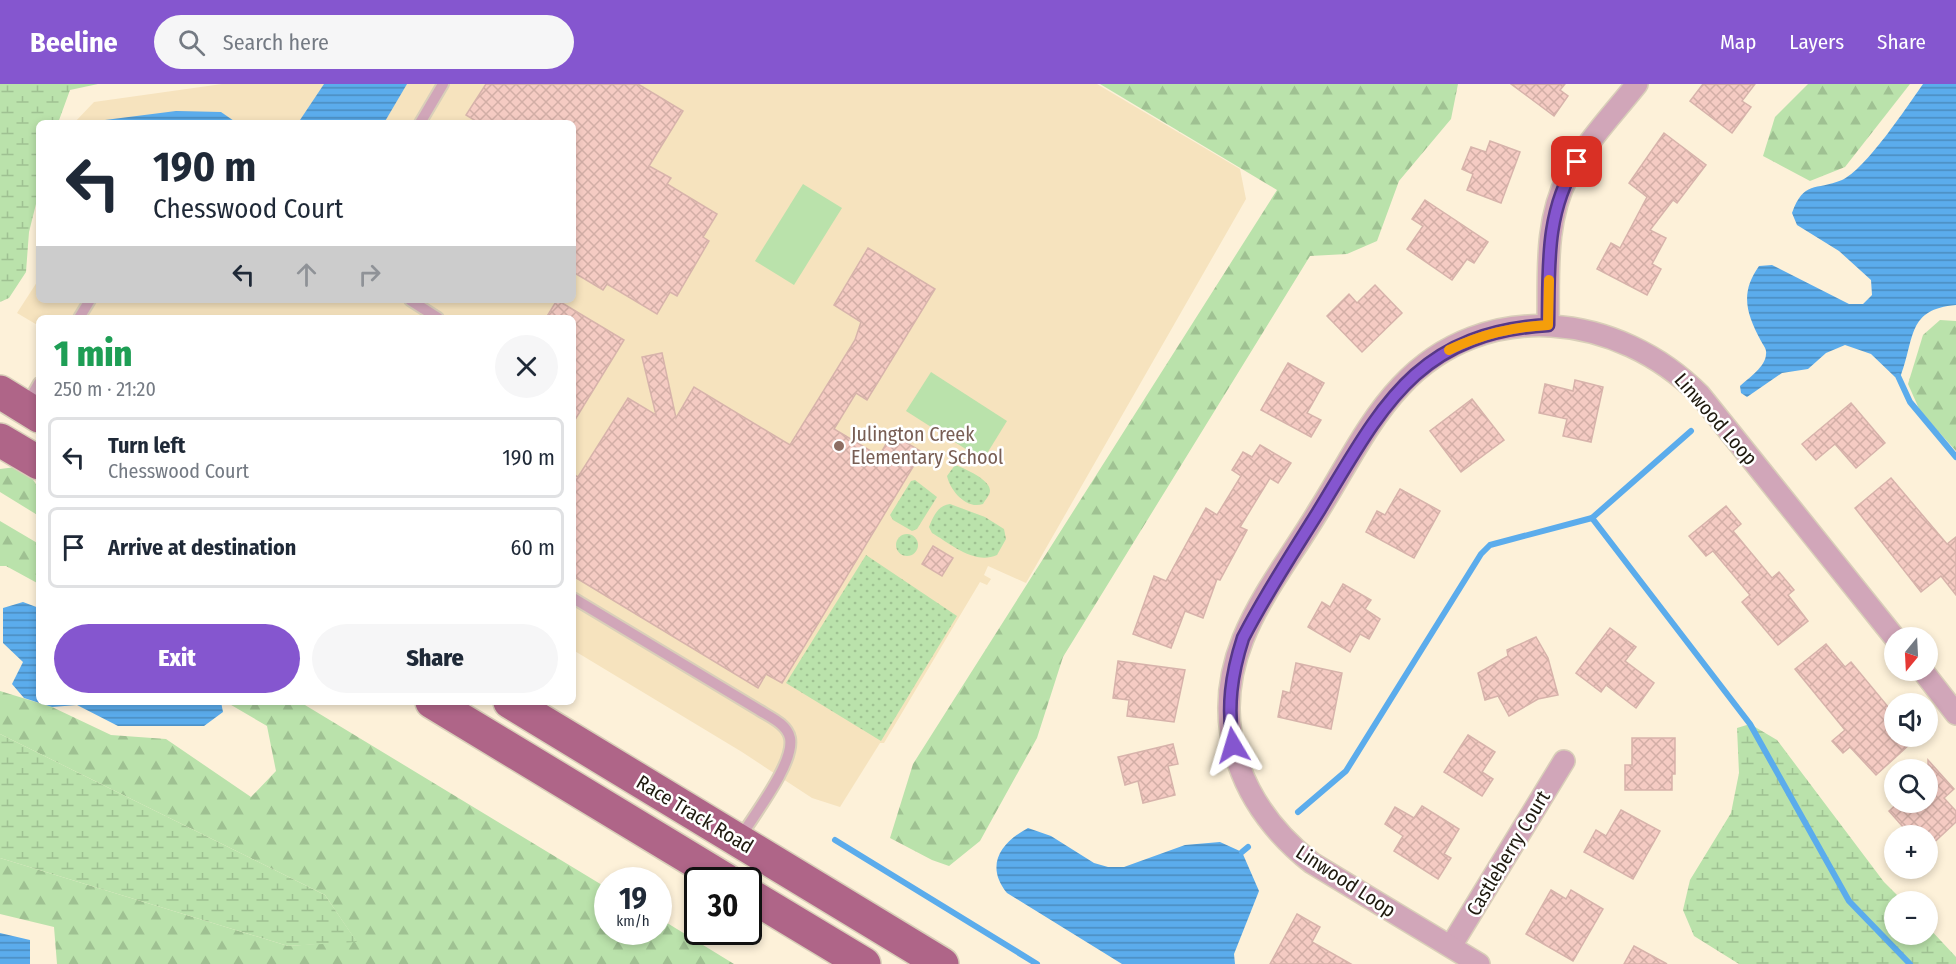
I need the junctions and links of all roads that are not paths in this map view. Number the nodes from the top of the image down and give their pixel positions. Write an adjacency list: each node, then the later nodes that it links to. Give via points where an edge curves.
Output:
1 (443, 84): 3 (lane)
2 (1637, 84): 6 (street, via 1586,148 1560,195 1549,249)
3 (422, 120)
4 (415, 303): 5 (lane)
5 (433, 315)
6 (1548, 325): 10 (street, Linwood Loop, via 1607,335 1641,350 1681,376); 20 (street, Linwood Loop, via 1519,327 1474,338 1446,352 1402,385 1382,408 1255,614 1240,647 1230,691 1230,727 1241,773 1269,824 1312,863)
7 (0, 440): 8 (main road)
8 (36, 461)
9 (576, 600): 16 (lane, via 786,730 790,739 786,762)
10 (1887, 627)
11 (1930, 681): 14 (street)
12 (438, 705): 17 (main road, Race Track Road)
13 (515, 705): 16 (main road, Race Track Road)
14 (1956, 714)
15 (1564, 760): 20 (street, Castleberry Court)
16 (738, 840): 17 (main road, via 712,849); 22 (main road, Race Track Road)
17 (680, 852): 18 (main road, Race Track Road)
18 (705, 867)
19 (762, 902): 21 (main road)
20 (1451, 946): 23 (street, Linwood Loop)
21 (864, 964)
22 (942, 964)
23 (1479, 964)

